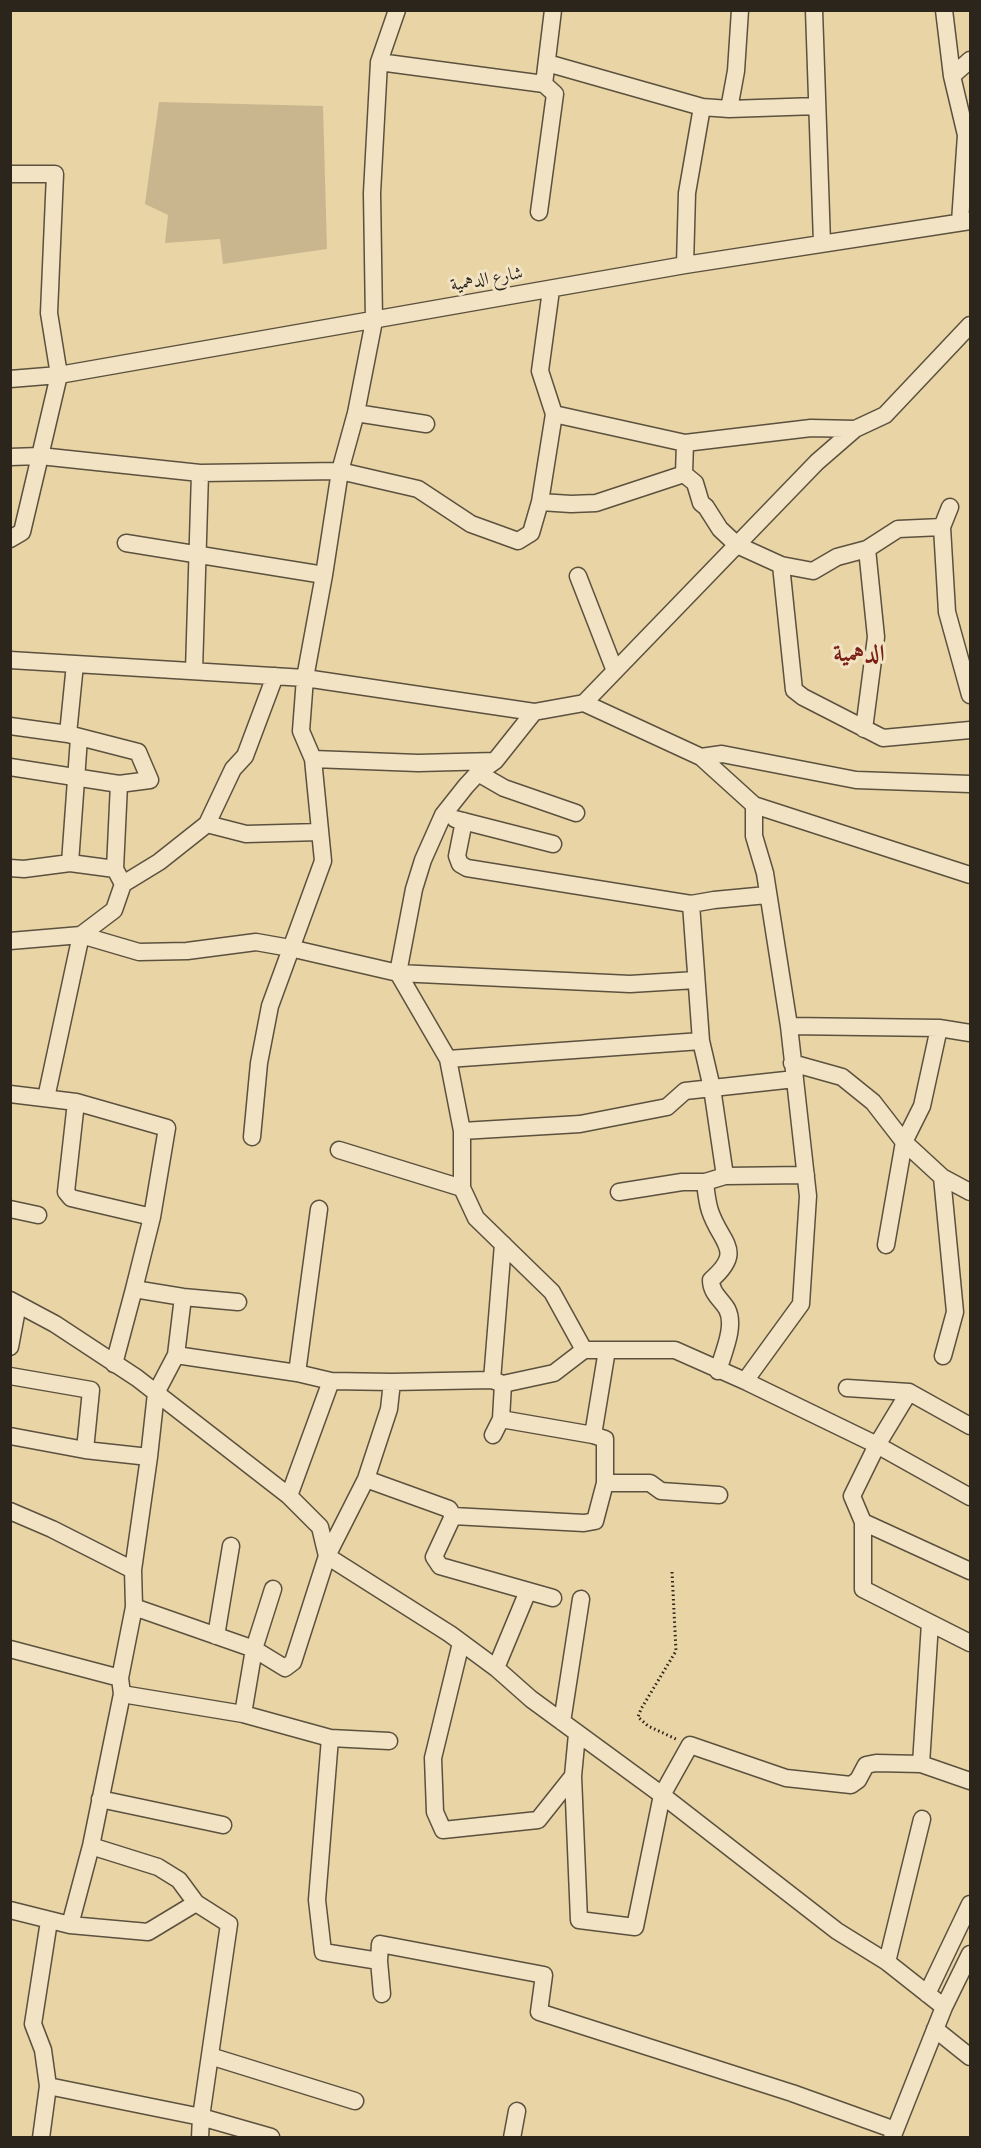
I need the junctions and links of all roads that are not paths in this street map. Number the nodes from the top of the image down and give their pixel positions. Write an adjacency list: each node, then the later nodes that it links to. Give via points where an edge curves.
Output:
1 (397, 10): 7 (street)
2 (554, 10): 8 (street)
3 (740, 10): 13 (street)
4 (814, 10): 11 (street)
5 (944, 10): 9 (street)
6 (970, 60): 9 (street)
7 (379, 62): 10 (street); 20 (street, via 372,193)
8 (547, 63): 10 (street); 12 (street)
9 (952, 76): 16 (street, via 966,135)
10 (544, 84): 15 (street, via 555,94)
11 (817, 106): 13 (street); 17 (street)
12 (702, 107): 13 (street); 18 (street, via 687,193)
13 (729, 109)
14 (10, 174): 22 (street, via 55,174 49,313)
15 (538, 212)
16 (965, 221): 17 (street, شارع الدهمية)
17 (822, 243): 18 (street, شارع الدهمية)
18 (686, 265): 19 (street, شارع الدهمية)
19 (551, 290): 20 (street, شارع الدهمية); 25 (street, via 540,371)
20 (374, 321): 22 (street, شارع الدهمية); 24 (street)
21 (970, 325): 27 (street, via 885,415)
22 (60, 375): 23 (street, شارع الدهمية); 29 (street)
23 (10, 379)
24 (356, 413): 26 (street); 31 (street)
25 (554, 414): 28 (street); 34 (street)
26 (426, 424)
27 (855, 429): 28 (street, via 811,428); 39 (street, via 817,462)
28 (685, 443): 33 (street)
29 (40, 456): 30 (street); 32 (street); 37 (street, via 22,532)
30 (10, 457)
31 (340, 471): 32 (street); 34 (street, via 418,489 471,524 518,541 531,533); 43 (street)
32 (200, 473): 41 (street)
33 (684, 474): 34 (street, via 596,503); 39 (street, via 695,483 701,503 720,529)
34 (540, 502)
35 (950, 507): 36 (street)
36 (942, 527): 40 (street, via 898,529); 51 (street, via 947,612)
37 (10, 539)
38 (126, 543): 41 (street)
39 (737, 545): 42 (street); 48 (street)
40 (867, 549): 42 (street, via 837,557 813,571); 55 (street, via 876,637)
41 (197, 555): 43 (street); 47 (street)
42 (781, 565): 55 (street, via 794,690)
43 (324, 575): 50 (street)
44 (578, 576): 48 (street)
45 (10, 660): 46 (street)
46 (75, 664): 47 (street); 57 (street)
47 (194, 671): 49 (street)
48 (615, 671): 52 (street)
49 (275, 676): 50 (street); 70 (street, via 245,756 233,769)
50 (304, 678): 53 (street); 59 (street, via 301,731)
51 (970, 695)
52 (584, 704): 53 (street); 58 (street)
53 (534, 712): 60 (street)
54 (10, 726): 57 (street)
55 (864, 729): 56 (street, via 883,738)
56 (970, 730)
57 (73, 736): 63 (street); 64 (street, via 138,752 150,780)
58 (701, 757): 65 (street, via 722,754 856,780); 66 (street)
59 (313, 759): 60 (street); 71 (street)
60 (495, 761): 62 (street)
61 (10, 766): 63 (street)
62 (478, 773): 67 (street, via 504,788); 68 (street)
63 (75, 778): 64 (street); 73 (street)
64 (119, 784): 76 (street)
65 (970, 784)
66 (754, 805): 75 (street); 77 (street, via 754,836)
67 (576, 813)
68 (443, 815): 69 (street); 82 (street, via 414,889)
69 (464, 821): 72 (street); 78 (street, via 457,856 467,868)
70 (207, 824): 71 (street, via 246,834); 76 (street, via 159,862)
71 (321, 832): 81 (street, via 323,861)
72 (553, 844)
73 (70, 863): 74 (street); 76 (street)
74 (10, 868)
75 (970, 875)
76 (119, 877): 79 (street, via 114,909)
77 (767, 895): 78 (street); 84 (street)
78 (691, 904): 83 (street)
79 (81, 935): 80 (street); 81 (street, via 139,951 187,951 256,942); 92 (street)
80 (10, 941)
81 (290, 948): 82 (street); 95 (street, via 270,1006)
82 (398, 973): 83 (street, via 630,984); 88 (street)
83 (696, 980): 87 (street)
84 (789, 1026): 85 (street); 89 (street)
85 (939, 1028): 86 (street); 96 (street, via 922,1106)
86 (970, 1033)
87 (701, 1041): 88 (street); 90 (street)
88 (448, 1059): 94 (street)
89 (794, 1071): 90 (street); 96 (street, via 842,1077 873,1102); 98 (street)
90 (712, 1088): 94 (street, via 685,1091 667,1107 580,1124); 99 (street)
91 (10, 1094): 92 (street)
92 (46, 1098): 93 (street)
93 (76, 1102): 108 (street, via 66,1192 71,1198); 108 (street, via 167,1128)
94 (462, 1131): 102 (street)
95 (252, 1137)
96 (904, 1143): 100 (street); 110 (street)
97 (339, 1150): 102 (street)
98 (806, 1175): 99 (street); 125 (street, via 801,1304)
99 (725, 1176): 101 (street)
100 (942, 1177): 104 (street); 119 (street, via 955,1312)
101 (705, 1182): 103 (street); 121 (street, via 709,1210 729,1256 724,1269 711,1281 711,1288 728,1311 730,1327)
102 (462, 1188): 109 (street, via 476,1218)
103 (619, 1192)
104 (970, 1192)
105 (10, 1209): 107 (street)
106 (320, 1209): 122 (street)
107 (38, 1215)
108 (152, 1217): 111 (street)
109 (502, 1244): 116 (street, via 552,1292); 126 (street)
110 (886, 1245)
111 (134, 1289): 112 (street); 120 (street)
112 (183, 1297): 114 (street); 118 (street)
113 (14, 1302): 115 (street); 120 (street)
114 (238, 1302)
115 (10, 1347)
116 (584, 1350): 117 (street); 126 (street, via 554,1373)
117 (607, 1350): 121 (street, via 675,1350); 134 (street)
118 (176, 1355): 122 (street); 130 (street)
119 (943, 1356)
120 (114, 1364): 130 (street)
121 (718, 1371): 125 (street)
122 (297, 1373): 124 (street)
123 (10, 1376): 137 (street, via 91,1390)
124 (331, 1381): 127 (street); 142 (street)
125 (745, 1381): 136 (street)
126 (498, 1382): 127 (street); 131 (street)
127 (392, 1383): 139 (street, via 389,1409)
128 (847, 1388): 129 (street)
129 (909, 1392): 132 (street); 136 (street)
130 (156, 1394): 138 (street); 142 (street)
131 (501, 1419): 133 (street); 134 (street)
132 (970, 1426)
133 (493, 1435)
134 (593, 1435): 140 (street, via 606,1439)
135 (10, 1436): 137 (street)
136 (877, 1445): 143 (street); 146 (street, via 852,1496)
137 (85, 1450): 138 (street)
138 (149, 1457): 149 (street)
139 (366, 1479): 145 (street, via 449,1509); 148 (street)
140 (605, 1483): 141 (street, via 650,1484 661,1491); 145 (street, via 595,1521)
141 (719, 1495)
142 (289, 1496): 148 (street, via 320,1527)
143 (970, 1497)
144 (10, 1511): 149 (street)
145 (453, 1516): 152 (street, via 434,1557 440,1566)
146 (863, 1521): 150 (street); 156 (street, via 863,1589)
147 (231, 1546): 157 (street)
148 (327, 1556): 158 (street); 161 (street, via 293,1662 285,1668)
149 (133, 1570): 155 (street)
150 (970, 1571)
151 (273, 1589): 161 (street)
152 (528, 1591): 153 (street); 162 (street)
153 (553, 1598)
154 (581, 1599): 165 (street)
155 (134, 1607): 157 (street); 163 (street)
156 (930, 1623): 159 (street); 169 (street)
157 (216, 1636): 161 (street)
158 (461, 1643): 162 (street); 170 (street, via 433,1758 435,1812 443,1830 538,1820)
159 (970, 1643)
160 (10, 1649): 163 (street)
161 (254, 1649): 164 (street)
162 (496, 1668): 165 (street)
163 (121, 1686): 164 (street); 173 (street)
164 (243, 1714): 167 (street)
165 (562, 1722): 166 (street)
166 (577, 1734): 170 (street); 172 (street)
167 (330, 1738): 168 (street); 183 (street, via 317,1900 323,1952)
168 (389, 1741)
169 (921, 1764): 171 (street); 172 (street, via 866,1765 851,1785 786,1778 690,1745)
170 (573, 1776): 172 (street, via 579,1920 635,1927)
171 (970, 1781)
172 (662, 1795): 184 (street, via 837,1930)
173 (100, 1799): 175 (street); 176 (street)
174 (922, 1819): 184 (street)
175 (224, 1825)
176 (90, 1846): 177 (street, via 158,1867 179,1880); 181 (street)
177 (196, 1903): 181 (street, via 148,1932); 189 (street, via 229,1924)
178 (970, 1904): 186 (street)
179 (10, 1910): 180 (street)
180 (49, 1921): 181 (street); 191 (street, via 33,2024 43,2050)
181 (70, 1925)
182 (970, 1954): 187 (street)
183 (379, 1961): 185 (street); 195 (street, via 380,1944 544,1975 539,2012 792,2093)
184 (887, 1962): 186 (street)
185 (382, 1994)
186 (927, 1994): 187 (street)
187 (944, 2007): 188 (street)
188 (935, 2029): 190 (street); 195 (street)
189 (210, 2056): 192 (street); 194 (street)
190 (970, 2057)
191 (48, 2086): 194 (street); 197 (street)
192 (355, 2101)
193 (517, 2111): 199 (street)
194 (201, 2117): 196 (street); 198 (street)
195 (894, 2134)
196 (271, 2137)
197 (41, 2138)
198 (200, 2138)
199 (512, 2138)

